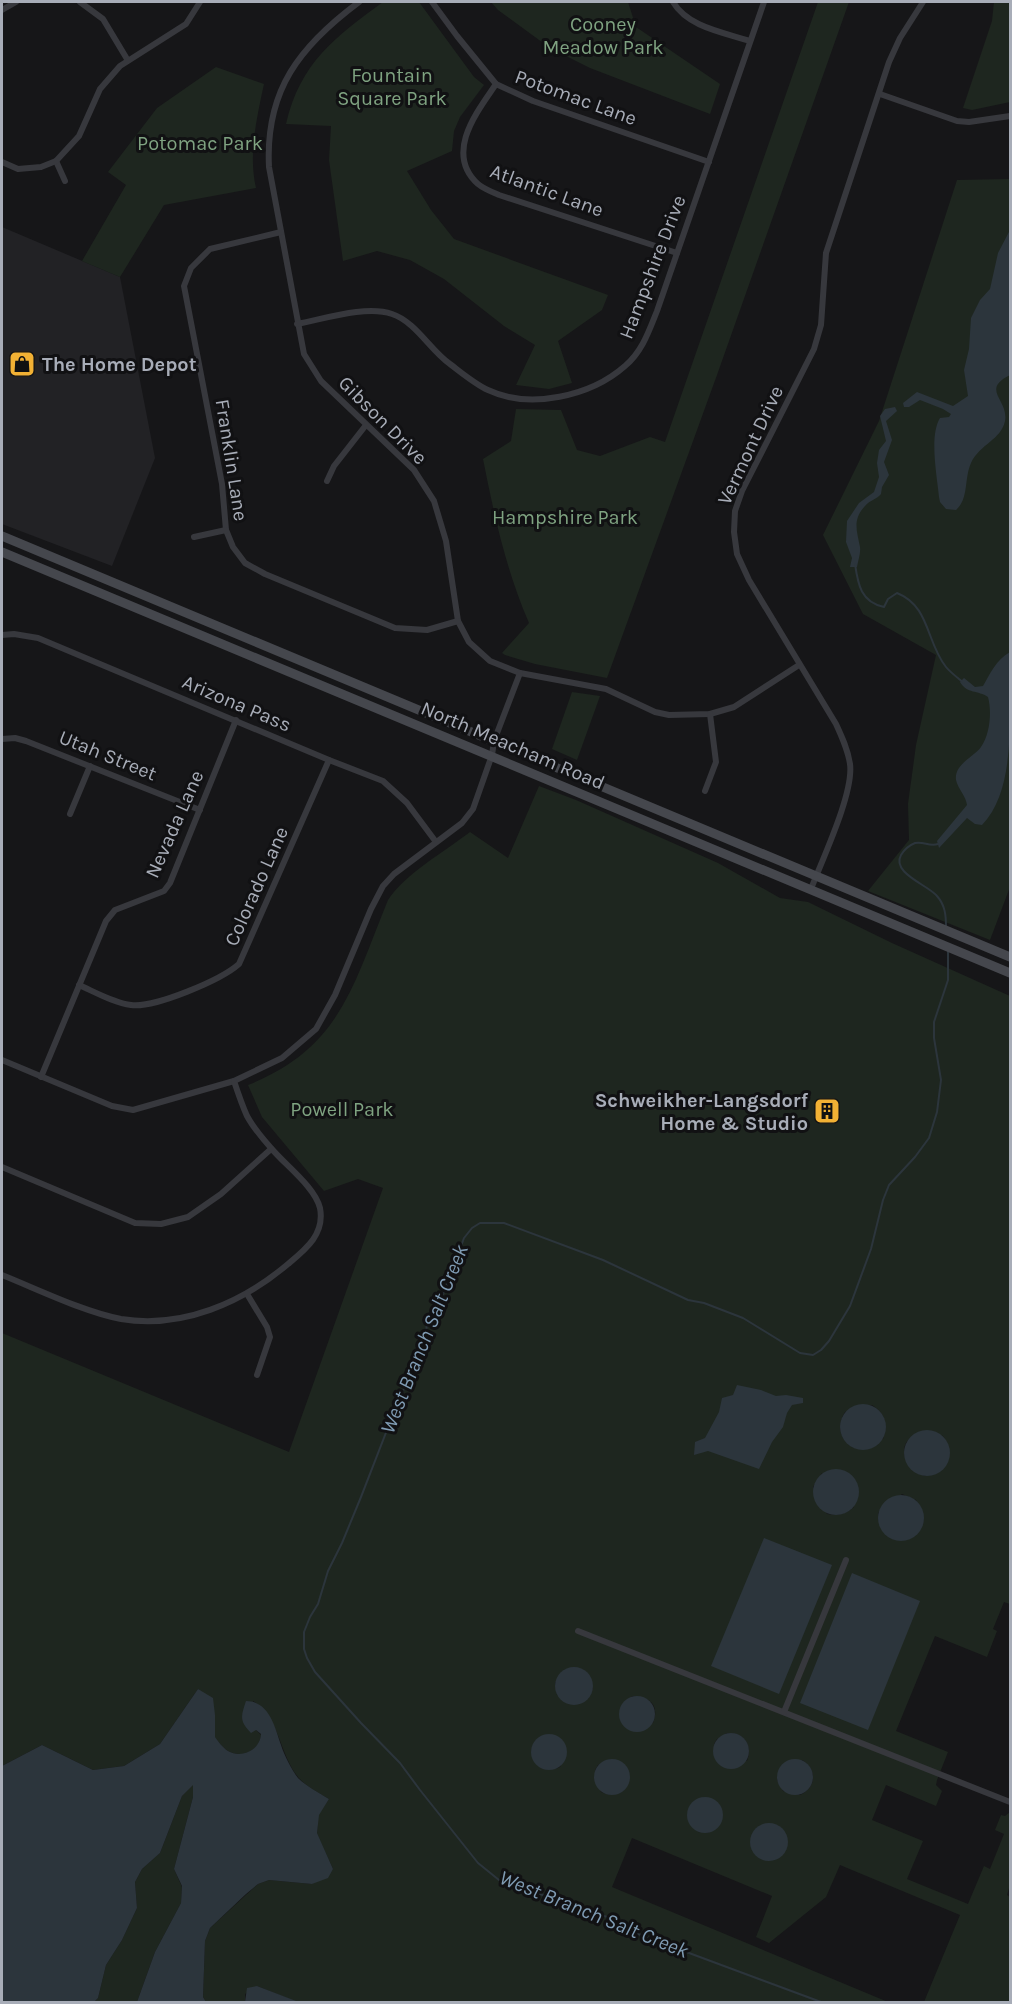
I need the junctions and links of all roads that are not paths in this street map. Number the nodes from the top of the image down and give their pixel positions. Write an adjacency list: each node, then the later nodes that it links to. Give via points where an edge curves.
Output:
1 (16, 2): 9 (street)
2 (80, 2): 11 (street, via 102,19)
3 (200, 2): 11 (street, via 186,24)
4 (357, 2): 19 (street, Gibson Drive, via 305,48 281,90 268,148)
5 (432, 2): 12 (street, Potomac Lane)
6 (673, 2): 10 (street, via 693,22)
7 (764, 2): 10 (street, Hampshire Drive)
8 (923, 2): 13 (street, Vermont Drive, via 900,38)
9 (2, 10)
10 (750, 41): 17 (street, Hampshire Drive)
11 (127, 59): 15 (street, via 100,89 80,136)
12 (496, 84): 17 (street, Potomac Lane, via 533,101); 20 (street, Atlantic Lane, via 468,128 463,154 467,171 479,186)
13 (880, 94): 14 (street, via 957,121); 30 (street, Vermont Drive, via 826,252 821,325 814,349 735,511 737,554)
14 (1011, 116)
15 (56, 161): 16 (street, via 18,169); 18 (street)
16 (2, 162)
17 (709, 162): 20 (street, Hampshire Drive)
18 (65, 181)
19 (281, 232): 21 (street, Gibson Drive); 24 (street, Franklin Lane, via 210,249 191,268 184,286 222,484)
20 (677, 253): 21 (street, Hampshire Drive, via 644,344 626,366 596,386 550,399 516,399 488,390 447,362 410,325 392,314 370,310)
21 (297, 324): 22 (street, Gibson Drive, via 304,354 321,381)
22 (366, 425): 23 (street); 28 (street, Gibson Drive, via 414,470 434,501 446,541)
23 (327, 481)
24 (226, 530): 26 (street); 28 (street, Franklin Lane, via 245,563 374,620 395,628 427,630)
25 (2, 536): 35 (main road, North Meacham Road)
26 (194, 537)
27 (2, 552): 36 (main road, North Meacham Road)
28 (458, 621): 31 (street, Gibson Drive, via 480,653)
29 (2, 635): 33 (street, Arizona Pass, via 38,638)
30 (799, 665): 32 (street, Gibson Drive, via 734,707); 43 (street, Vermont Drive, via 836,724 850,765 844,803)
31 (520, 674): 32 (street, Gibson Drive, via 606,688 669,715); 35 (street)
32 (710, 714): 39 (street, via 716,762)
33 (236, 720): 37 (street, Arizona Pass); 40 (street, Nevada Lane)
34 (2, 738): 38 (street, Utah Street, via 26,741)
35 (494, 741): 36 (street); 43 (main road, North Meacham Road)
36 (492, 755): 42 (street, via 473,809 462,823); 44 (main road, North Meacham Road)
37 (328, 760): 42 (street, Arizona Pass, via 383,781 407,802); 47 (street, Colorado Lane, via 239,964 227,974 184,992 133,1006)
38 (90, 766): 40 (street, Utah Street); 41 (street)
39 (705, 791)
40 (200, 810): 47 (street, Nevada Lane, via 170,883 156,895 115,910 106,921)
41 (70, 814)
42 (435, 842): 50 (street, via 383,886 316,1029 282,1058)
43 (816, 875): 44 (street, Vermont Drive); 45 (main road, North Meacham Road)
44 (811, 889): 46 (main road, North Meacham Road)
45 (1011, 957)
46 (1011, 973)
47 (79, 985): 49 (street, Nevada Lane)
48 (2, 1060): 49 (street)
49 (41, 1077): 50 (street, via 112,1106 133,1110)
50 (234, 1082): 51 (street, via 247,1117)
51 (271, 1149): 52 (street, via 188,1217 161,1224 135,1223); 54 (street, via 312,1192 320,1208 320,1224 315,1240 272,1278)
52 (2, 1167)
53 (2, 1275): 54 (street, via 101,1314 151,1322 186,1318)
54 (246, 1294): 55 (street, via 270,1337)
55 (257, 1375)
56 (846, 1560): 58 (street)
57 (578, 1631): 58 (street)
58 (784, 1712): 59 (street)
59 (1011, 1802)

